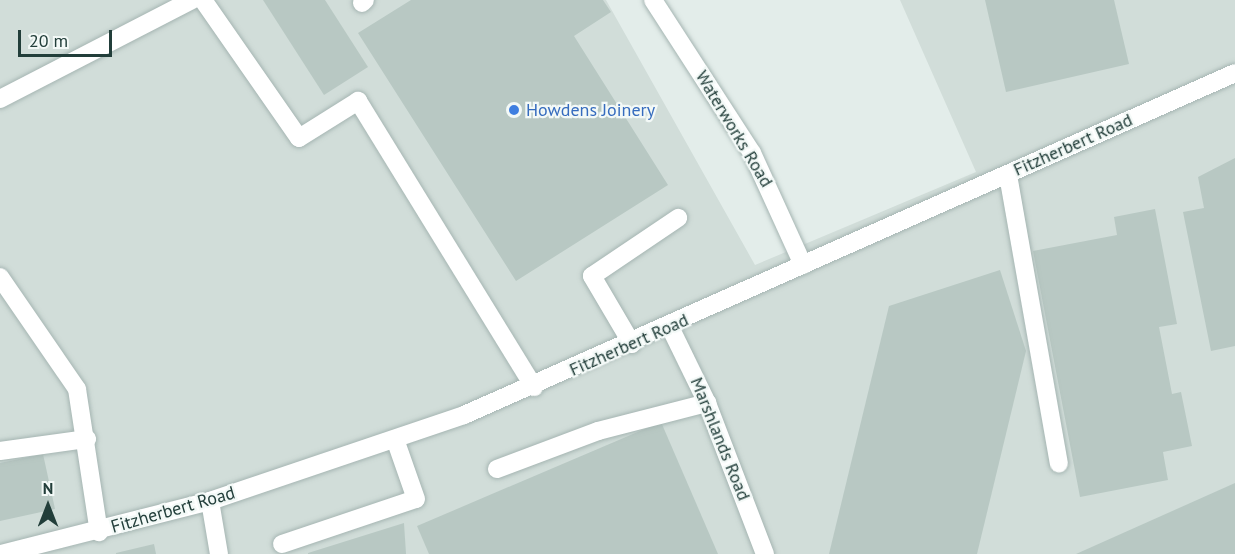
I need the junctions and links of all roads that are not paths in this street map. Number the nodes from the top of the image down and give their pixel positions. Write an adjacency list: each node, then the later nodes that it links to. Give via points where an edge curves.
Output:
1 (192, 0): 5 (street)
2 (203, 0): 12 (street, via 299,138 358,101)
3 (653, 0): 8 (street, Waterworks Road, via 752,153)
4 (1235, 73): 6 (street, Fitzherbert Road)
5 (0, 99)
6 (1008, 175): 8 (street, Fitzherbert Road); 17 (street)
7 (678, 218): 11 (street, via 592,276)
8 (803, 265): 10 (street, Fitzherbert Road)
9 (0, 277): 14 (street, via 77,389)
10 (670, 327): 11 (street, Fitzherbert Road); 13 (street, Marshlands Road)
11 (632, 344): 12 (street, Fitzherbert Road)
12 (534, 387): 15 (street, Fitzherbert Road)
13 (707, 403): 18 (street, via 598,430); 24 (street, Marshlands Road)
14 (87, 440): 16 (street); 20 (street)
15 (396, 442): 19 (street, Fitzherbert Road); 21 (street, via 416,499)
16 (0, 452)
17 (1059, 464)
18 (497, 469)
19 (210, 501): 20 (street, Fitzherbert Road); 23 (street)
20 (99, 532): 22 (street, Fitzherbert Road)
21 (282, 544)
22 (1, 554)
23 (219, 554)
24 (765, 554)

